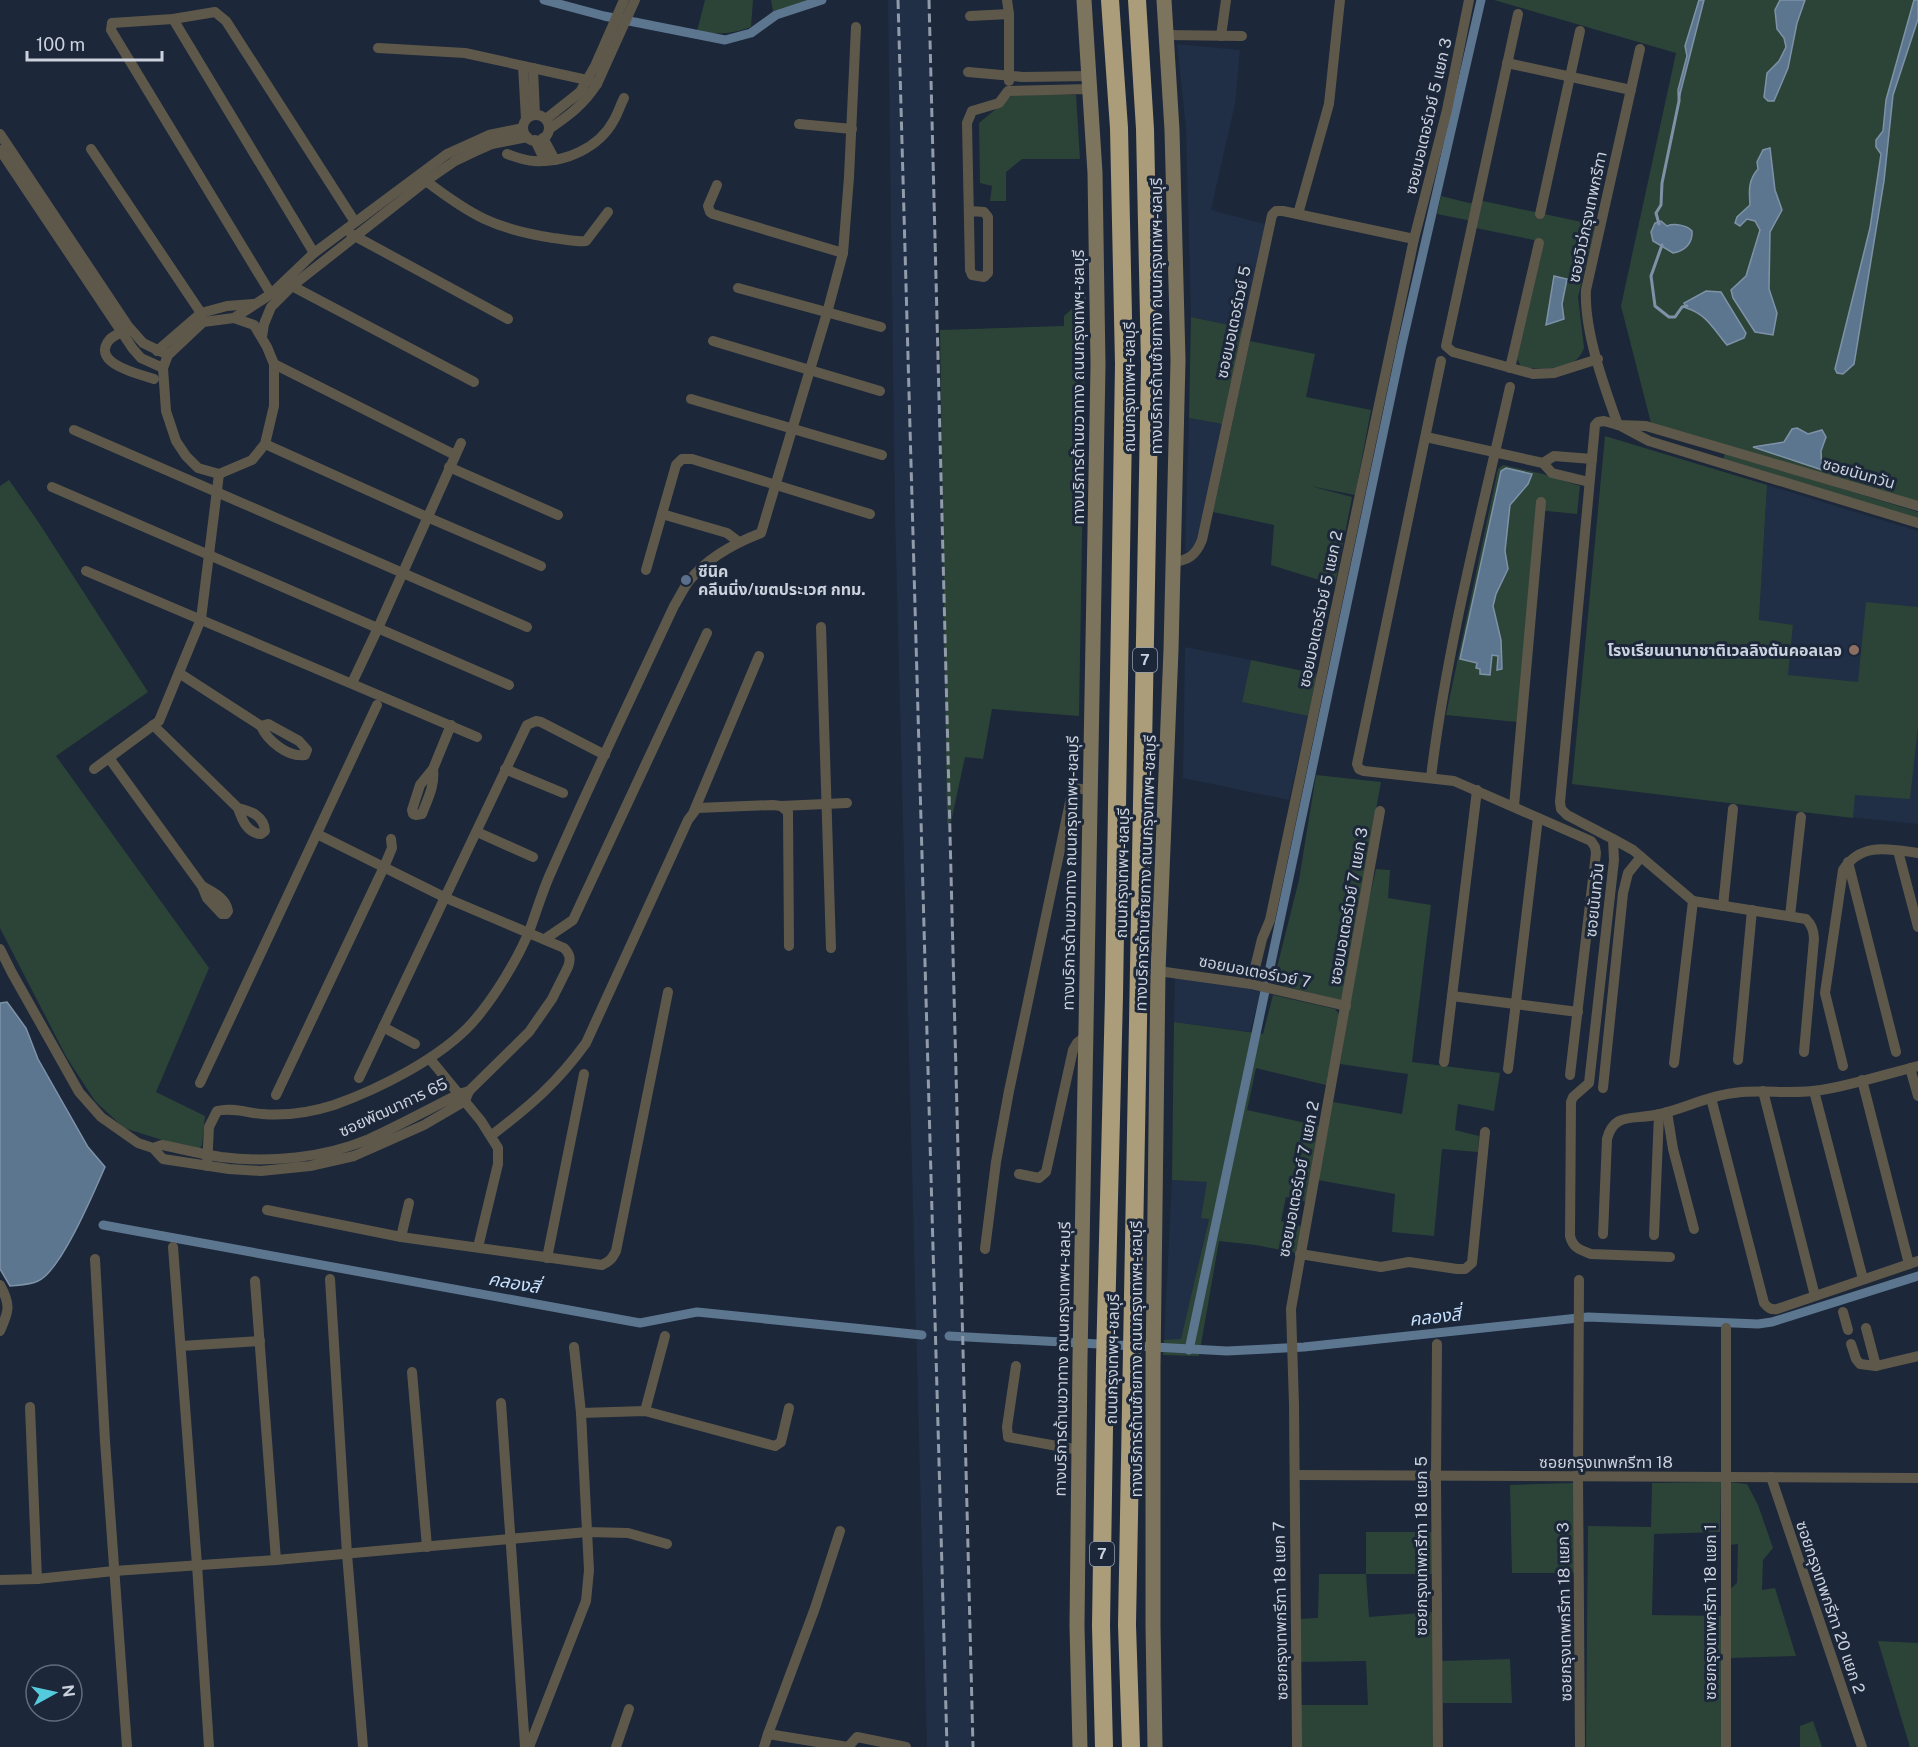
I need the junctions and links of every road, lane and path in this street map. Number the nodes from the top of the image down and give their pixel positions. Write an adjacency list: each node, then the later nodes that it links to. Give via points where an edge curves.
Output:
1 (624, 0): 20 (street)
2 (635, 0): 20 (street)
3 (1007, 0): 11 (street)
4 (1084, 0): 29 (main road, ทางบริการด้านขวาทาง ถนนกรุงเทพฯ-ชลบุรี)
5 (1110, 0): 275 (highway, ถนนกรุงเทพฯ-ชลบุรี / 7, via 1119,128 1124,364 1105,1320 1101,1626)
6 (1137, 0): 276 (highway, ถนนกรุงเทพฯ-ชลบุรี / 7, via 1146,129 1150,365 1127,1625)
7 (1164, 0): 17 (main road, ทางบริการด้านซ้ายทาง ถนนกรุงเทพฯ-ชลบุรี)
8 (1226, 0): 18 (street)
9 (1340, 0): 45 (street, via 1329,104)
10 (1469, 0): 50 (street, ซอยมอเตอร์เวย์ 5 แยก 3, via 1447,110)
11 (1009, 14): 13 (street); 26 (street)
12 (1518, 14): 23 (street)
13 (970, 16)
14 (173, 19): 47 (street, via 215,12 226,21); 52 (street); 56 (street, via 110,26)
15 (856, 27): 35 (street)
16 (1580, 31): 27 (street)
17 (1166, 35): 18 (street); 107 (main road, ทางบริการด้านซ้ายทาง ถนนกรุงเทพฯ-ชลบุรี, via 1178,360)
18 (1221, 36): 19 (street)
19 (1242, 36)
20 (611, 39): 28 (street)
21 (378, 48): 24 (street, via 465,53)
22 (1640, 49): 30 (street, ซอยวิเว่กรุงเทพกรีฑา)
23 (1507, 63): 27 (street); 72 (street, via 1446,346 1453,352)
24 (528, 67): 28 (street); 34 (street)
25 (968, 72): 26 (street)
26 (1009, 76): 29 (street); 31 (street)
27 (1570, 76): 30 (street); 46 (street)
28 (592, 82): 34 (street)
29 (1090, 82): 31 (street); 132 (main road, ทางบริการด้านขวาทาง ถนนกรุงเทพฯ-ชลบุรี, via 1098,365)
30 (1631, 90): 68 (street, ซอยวิเว่กรุงเทพกรีฑา, via 1586,290 1589,327)
31 (1008, 91): 43 (street, via 999,103 978,108 969,116)
32 (624, 98): 40 (street, via 614,122 592,145 575,155)
33 (800, 124): 35 (street)
34 (536, 128): 40 (street); 41 (street, via 455,161); 47 (street, via 489,135 447,154)
35 (852, 129): 53 (street)
36 (0, 134): 63 (street)
37 (91, 149): 59 (street)
38 (0, 150): 63 (street)
39 (507, 154): 40 (street)
40 (550, 161)
41 (426, 181): 44 (street, via 480,218 507,229 545,236 586,241); 49 (street)
42 (717, 185): 53 (street, via 708,206 713,214)
43 (970, 211): 43 (street, via 970,270 972,275 984,277 988,273 988,217 984,212)
44 (608, 212)
45 (1298, 214): 50 (street, ซอยมอเตอร์เวย์ 5); 107 (street, ซอยมอเตอร์เวย์ 5, via 1279,210 1272,215 1202,540 1188,560)
46 (1540, 214)
47 (355, 222): 48 (street)
48 (345, 230): 49 (street); 52 (street)
49 (354, 236): 54 (street); 61 (street)
50 (1414, 239): 170 (street, ซอยมอเตอร์เวย์ 5 แยก 2)
51 (1539, 243): 72 (street)
52 (314, 253): 56 (street)
53 (843, 253): 58 (street)
54 (292, 286): 64 (street, via 271,307); 75 (street)
55 (738, 288): 58 (street)
56 (271, 294): 57 (street)
57 (254, 304): 59 (street, via 227,306); 60 (street)
58 (827, 313): 62 (street); 73 (street)
59 (202, 318): 60 (street); 66 (street); 67 (street)
60 (234, 318): 64 (street, via 254,325)
61 (508, 319)
62 (881, 327)
63 (125, 329): 66 (street); 71 (street, via 141,358); 74 (street, via 106,347 108,360)
64 (262, 337): 70 (street)
65 (712, 341): 73 (street)
66 (157, 351): 67 (street)
67 (168, 356): 71 (street)
68 (1598, 359): 72 (street, via 1544,374); 79 (street, ซอยวิเว่กรุงเทพกรีฑา)
69 (1442, 361): 82 (street)
70 (274, 364): 85 (street, via 274,406); 87 (street)
71 (163, 368): 93 (street, via 166,411 176,441 198,468)
72 (1510, 368)
73 (810, 370): 77 (street); 80 (street)
74 (154, 379)
75 (474, 382)
76 (1510, 387): 86 (street)
77 (880, 391)
78 (691, 399): 80 (street)
79 (1618, 424): 83 (street, ซอยนันทวัน, via 1646,426); 89 (street, ซอยนันทวัน, via 1649,441); 90 (street, ซอยนันทวัน, via 1604,421 1595,425)
80 (793, 429): 88 (street); 95 (street)
81 (74, 430): 97 (street)
82 (1426, 437): 86 (street); 131 (street, via 1357,764 1364,771)
83 (1700, 442): 89 (street); 99 (street, ซอยนันทวัน)
84 (460, 443): 87 (street)
85 (266, 444): 93 (street, via 252,460); 103 (street)
86 (1495, 452): 91 (street); 131 (street, via 1452,647)
87 (455, 455): 92 (street)
88 (882, 455)
89 (1696, 455): 104 (street, ซอยนันทวัน)
90 (1592, 459): 91 (street, via 1554,456); 94 (street, ซอยนันทวัน)
91 (1543, 463): 94 (street, via 1552,473)
92 (449, 467): 102 (street); 103 (street)
93 (219, 474): 97 (street)
94 (1589, 482): 147 (street, ซอยนันทวัน, via 1560,802 1567,815)
95 (776, 486): 100 (street, via 682,459 676,465); 101 (street); 105 (street, via 761,533)
96 (52, 487): 106 (street)
97 (216, 494): 106 (street); 111 (street)
98 (1541, 502): 138 (street)
99 (1918, 506)
100 (662, 514): 105 (street, via 727,533); 109 (street)
101 (870, 514)
102 (558, 515)
103 (427, 517): 108 (street); 111 (street)
104 (1918, 523)
105 (739, 542): 126 (street, via 689,581)
106 (208, 555): 112 (street); 115 (street)
107 (1172, 562): 167 (main road, ทางบริการด้านซ้ายทาง ถนนกรุงเทพฯ-ชลบุรี)
108 (542, 566)
109 (646, 570)
110 (86, 571): 112 (street)
111 (403, 572): 113 (street); 115 (street)
112 (201, 618): 118 (street); 119 (street)
113 (526, 627)
114 (821, 627): 136 (street)
115 (378, 628): 119 (street); 120 (street)
116 (707, 633): 163 (street, via 573,921)
117 (759, 656): 141 (street)
118 (179, 673): 122 (street, via 159,721); 124 (street)
119 (352, 683): 123 (street)
120 (509, 685)
121 (377, 705): 146 (street)
122 (153, 725): 127 (street); 139 (street)
123 (451, 725): 125 (street); 129 (street)
124 (261, 726)
125 (477, 736)
126 (605, 755): 130 (street, via 536,721 527,725); 162 (street, via 551,871)
127 (109, 758): 128 (street); 155 (street)
128 (94, 769)
129 (433, 769)
130 (505, 769): 134 (street); 145 (street)
131 (1431, 777): 133 (street)
132 (1090, 790): 177 (main road, ทางบริการด้านขวาทาง ถนนกรุงเทพฯ-ชลบุรี); 213 (street, via 1073,788 1059,848 1009,1091)
133 (1478, 790): 138 (street); 172 (street)
134 (563, 793)
135 (847, 803): 136 (street)
136 (827, 804): 137 (street); 165 (street)
137 (781, 806): 141 (street, via 701,807); 164 (street, via 789,817)
138 (1514, 806): 144 (street)
139 (238, 808)
140 (1733, 809): 158 (street)
141 (693, 811): 202 (street, via 585,1043 570,1065 535,1101)
142 (1380, 811): 174 (street, ซอยมอเตอร์เวย์ 7 แยก 3)
143 (1801, 817): 160 (street)
144 (1538, 818): 173 (street); 175 (street, via 1591,841 1595,847)
145 (477, 832): 151 (street); 156 (street)
146 (318, 834): 154 (street); 192 (street)
147 (1613, 838): 152 (street); 215 (street, ซอยนันทวัน, via 1614,860 1589,1083 1571,1102 1570,1236 1572,1244 1591,1254)
148 (392, 839): 154 (street)
149 (1898, 850): 150 (street); 153 (street, via 1863,851); 161 (street)
150 (1918, 853)
151 (534, 857)
152 (1641, 857): 157 (street); 193 (street, via 1628,873 1623,893)
153 (1848, 862): 180 (street); 185 (street, via 1839,888 1825,993)
154 (384, 867): 156 (street); 196 (street)
155 (202, 886)
156 (446, 898): 162 (street); 176 (street)
157 (1693, 901): 158 (street); 184 (street)
158 (1723, 906): 159 (street)
159 (1752, 910): 160 (street); 182 (street)
160 (1790, 916): 179 (street, via 1806,919 1814,931)
161 (1918, 927)
162 (529, 932): 163 (street); 181 (street, via 484,1008 460,1035)
163 (545, 939): 197 (street, ซอยพัฒนาการ 65, via 564,948 571,962 552,999 529,1032)
164 (789, 946)
165 (831, 948)
166 (0, 949): 168 (street, ซอยพัฒนาการ 65)
167 (1158, 970): 170 (street, ซอยมอเตอร์เวย์ 7); 277 (main road, ทางบริการด้านซ้ายทาง ถนนกรุงเทพฯ-ชลบุรี, via 1153,1366)
168 (12, 974): 169 (street); 203 (street, ซอยพัฒนาการ 65, via 79,1092 101,1117 138,1143 153,1148 162,1145)
169 (0, 979)
170 (1254, 984): 174 (street, ซอยมอเตอร์เวย์ 7)
171 (668, 992): 216 (street, via 612,1260 602,1265)
172 (1452, 996): 173 (street); 183 (street)
173 (1516, 1004): 175 (street); 187 (street)
174 (1346, 1006): 214 (street, ซอยมอเตอร์เวย์ 7 แยก 2)
175 (1578, 1012): 189 (street)
176 (383, 1027): 178 (street); 190 (street)
177 (1086, 1036): 204 (street, via 1073,1050 1046,1172 1039,1178); 246 (main road, ทางบริการด้านขวาทาง ถนนกรุงเทพฯ-ชลบุรี)
178 (415, 1044)
179 (1804, 1052)
180 (1896, 1052)
181 (430, 1059): 197 (street); 203 (street, via 331,1106 296,1113 217,1111 209,1127)
182 (1738, 1060)
183 (1444, 1062)
184 (1674, 1063)
185 (1843, 1066)
186 (1914, 1067): 191 (street); 198 (street)
187 (1508, 1069)
188 (584, 1074): 216 (street)
189 (1570, 1075)
190 (359, 1078)
191 (1862, 1080): 195 (street); 218 (street)
192 (200, 1083)
193 (1603, 1088)
194 (1762, 1091): 195 (street); 199 (street); 224 (street)
195 (1814, 1091): 221 (street)
196 (276, 1095)
197 (464, 1095): 202 (street); 203 (street, ซอยพัฒนาการ 65, via 335,1150 279,1158)
198 (1918, 1096)
199 (1711, 1098): 200 (street); 224 (street, via 1764,1303 1772,1310)
200 (1663, 1113): 207 (street); 208 (street, via 1623,1119 1610,1128); 209 (street)
201 (1485, 1132): 214 (street, via 1469,1267 1409,1262 1381,1267)
202 (492, 1135): 212 (street, via 498,1149 498,1164)
203 (208, 1160)
204 (1019, 1174)
205 (409, 1203): 210 (street)
206 (267, 1210): 210 (street)
207 (1694, 1229)
208 (1603, 1234)
209 (1654, 1235)
210 (401, 1237): 212 (street)
211 (173, 1247): 234 (street)
212 (478, 1247): 216 (street)
213 (985, 1249)
214 (1300, 1254): 237 (street, ซอยมอเตอร์เวย์ 7 แยก 2, via 1291,1309)
215 (1670, 1257)
216 (548, 1258)
217 (95, 1259): 261 (street)
218 (1914, 1262): 221 (street)
219 (330, 1278): 258 (street)
220 (1579, 1280): 249 (street, ซอยกรุงเทพกรีฑา 18 แยก 3)
221 (1863, 1280): 224 (street)
222 (255, 1281): 231 (street)
223 (0, 1285): 229 (street, via 8,1305)
224 (1815, 1296)
225 (1843, 1312): 228 (street)
226 (1726, 1328): 250 (street, ซอยกรุงเทพกรีฑา 18 แยก 1)
227 (1866, 1328): 239 (street)
228 (1848, 1330)
229 (0, 1331)
230 (665, 1336): 244 (street)
231 (260, 1341): 234 (street); 259 (street)
232 (1437, 1344): 248 (street, ซอยกรุงเทพกรีฑา 18 แยก 5)
233 (1851, 1344): 239 (street, via 1860,1364)
234 (181, 1346): 260 (street)
235 (574, 1347): 245 (street)
236 (1918, 1356): 239 (street)
237 (1292, 1359): 247 (street, ซอยกรุงเทพกรีฑา 18 แยก 7)
238 (1016, 1366): 246 (street, via 1008,1437)
239 (1876, 1366)
240 (412, 1372): 257 (street)
241 (501, 1403): 255 (street)
242 (30, 1407): 262 (street)
243 (789, 1407): 244 (street, via 781,1442 775,1446)
244 (645, 1411): 245 (street)
245 (581, 1413): 254 (street)
246 (1079, 1450): 274 (main road, ทางบริการด้านขวาทาง ถนนกรุงเทพฯ-ชลบุรี)
247 (1295, 1475): 248 (street, ซอยกรุงเทพกรีฑา 18); 278 (street, ซอยกรุงเทพกรีฑา 18 แยก 7)
248 (1436, 1476): 249 (street, ซอยกรุงเทพกรีฑา 18); 279 (street, ซอยกรุงเทพกรีฑา 18 แยก 5)
249 (1578, 1476): 250 (street, ซอยกรุงเทพกรีฑา 18); 280 (street, ซอยกรุงเทพกรีฑา 18 แยก 3)
250 (1725, 1477): 251 (street, ซอยกรุงเทพกรีฑา 18); 281 (street, ซอยกรุงเทพกรีฑา 18 แยก 1)
251 (1771, 1477): 252 (street, ซอยกรุงเทพกรีฑา 18); 282 (street, ซอยกรุงเทพกรีฑา 20 แยก 2)
252 (1918, 1478)
253 (840, 1531): 265 (street)
254 (587, 1532): 255 (street); 256 (street, via 628,1533); 269 (street, via 586,1601)
255 (511, 1538): 257 (street); 269 (street)
256 (667, 1545)
257 (427, 1547): 258 (street)
258 (348, 1554): 259 (street); 268 (street)
259 (276, 1560): 260 (street)
260 (197, 1565): 261 (street); 267 (street)
261 (114, 1571): 262 (street); 266 (street)
262 (37, 1579): 263 (street)
263 (0, 1580)
264 (629, 1709): 270 (street)
265 (768, 1734): 271 (street); 272 (street)
266 (127, 1747)
267 (208, 1747)
268 (363, 1747)
269 (527, 1747)
270 (616, 1747)
271 (765, 1747)
272 (848, 1747): 273 (street, via 857,1737)
273 (906, 1747)
274 (1080, 1747)
275 (1104, 1747)
276 (1131, 1747)
277 (1155, 1747)
278 (1297, 1747)
279 (1438, 1747)
280 (1580, 1747)
281 (1726, 1747)
282 (1862, 1747)

